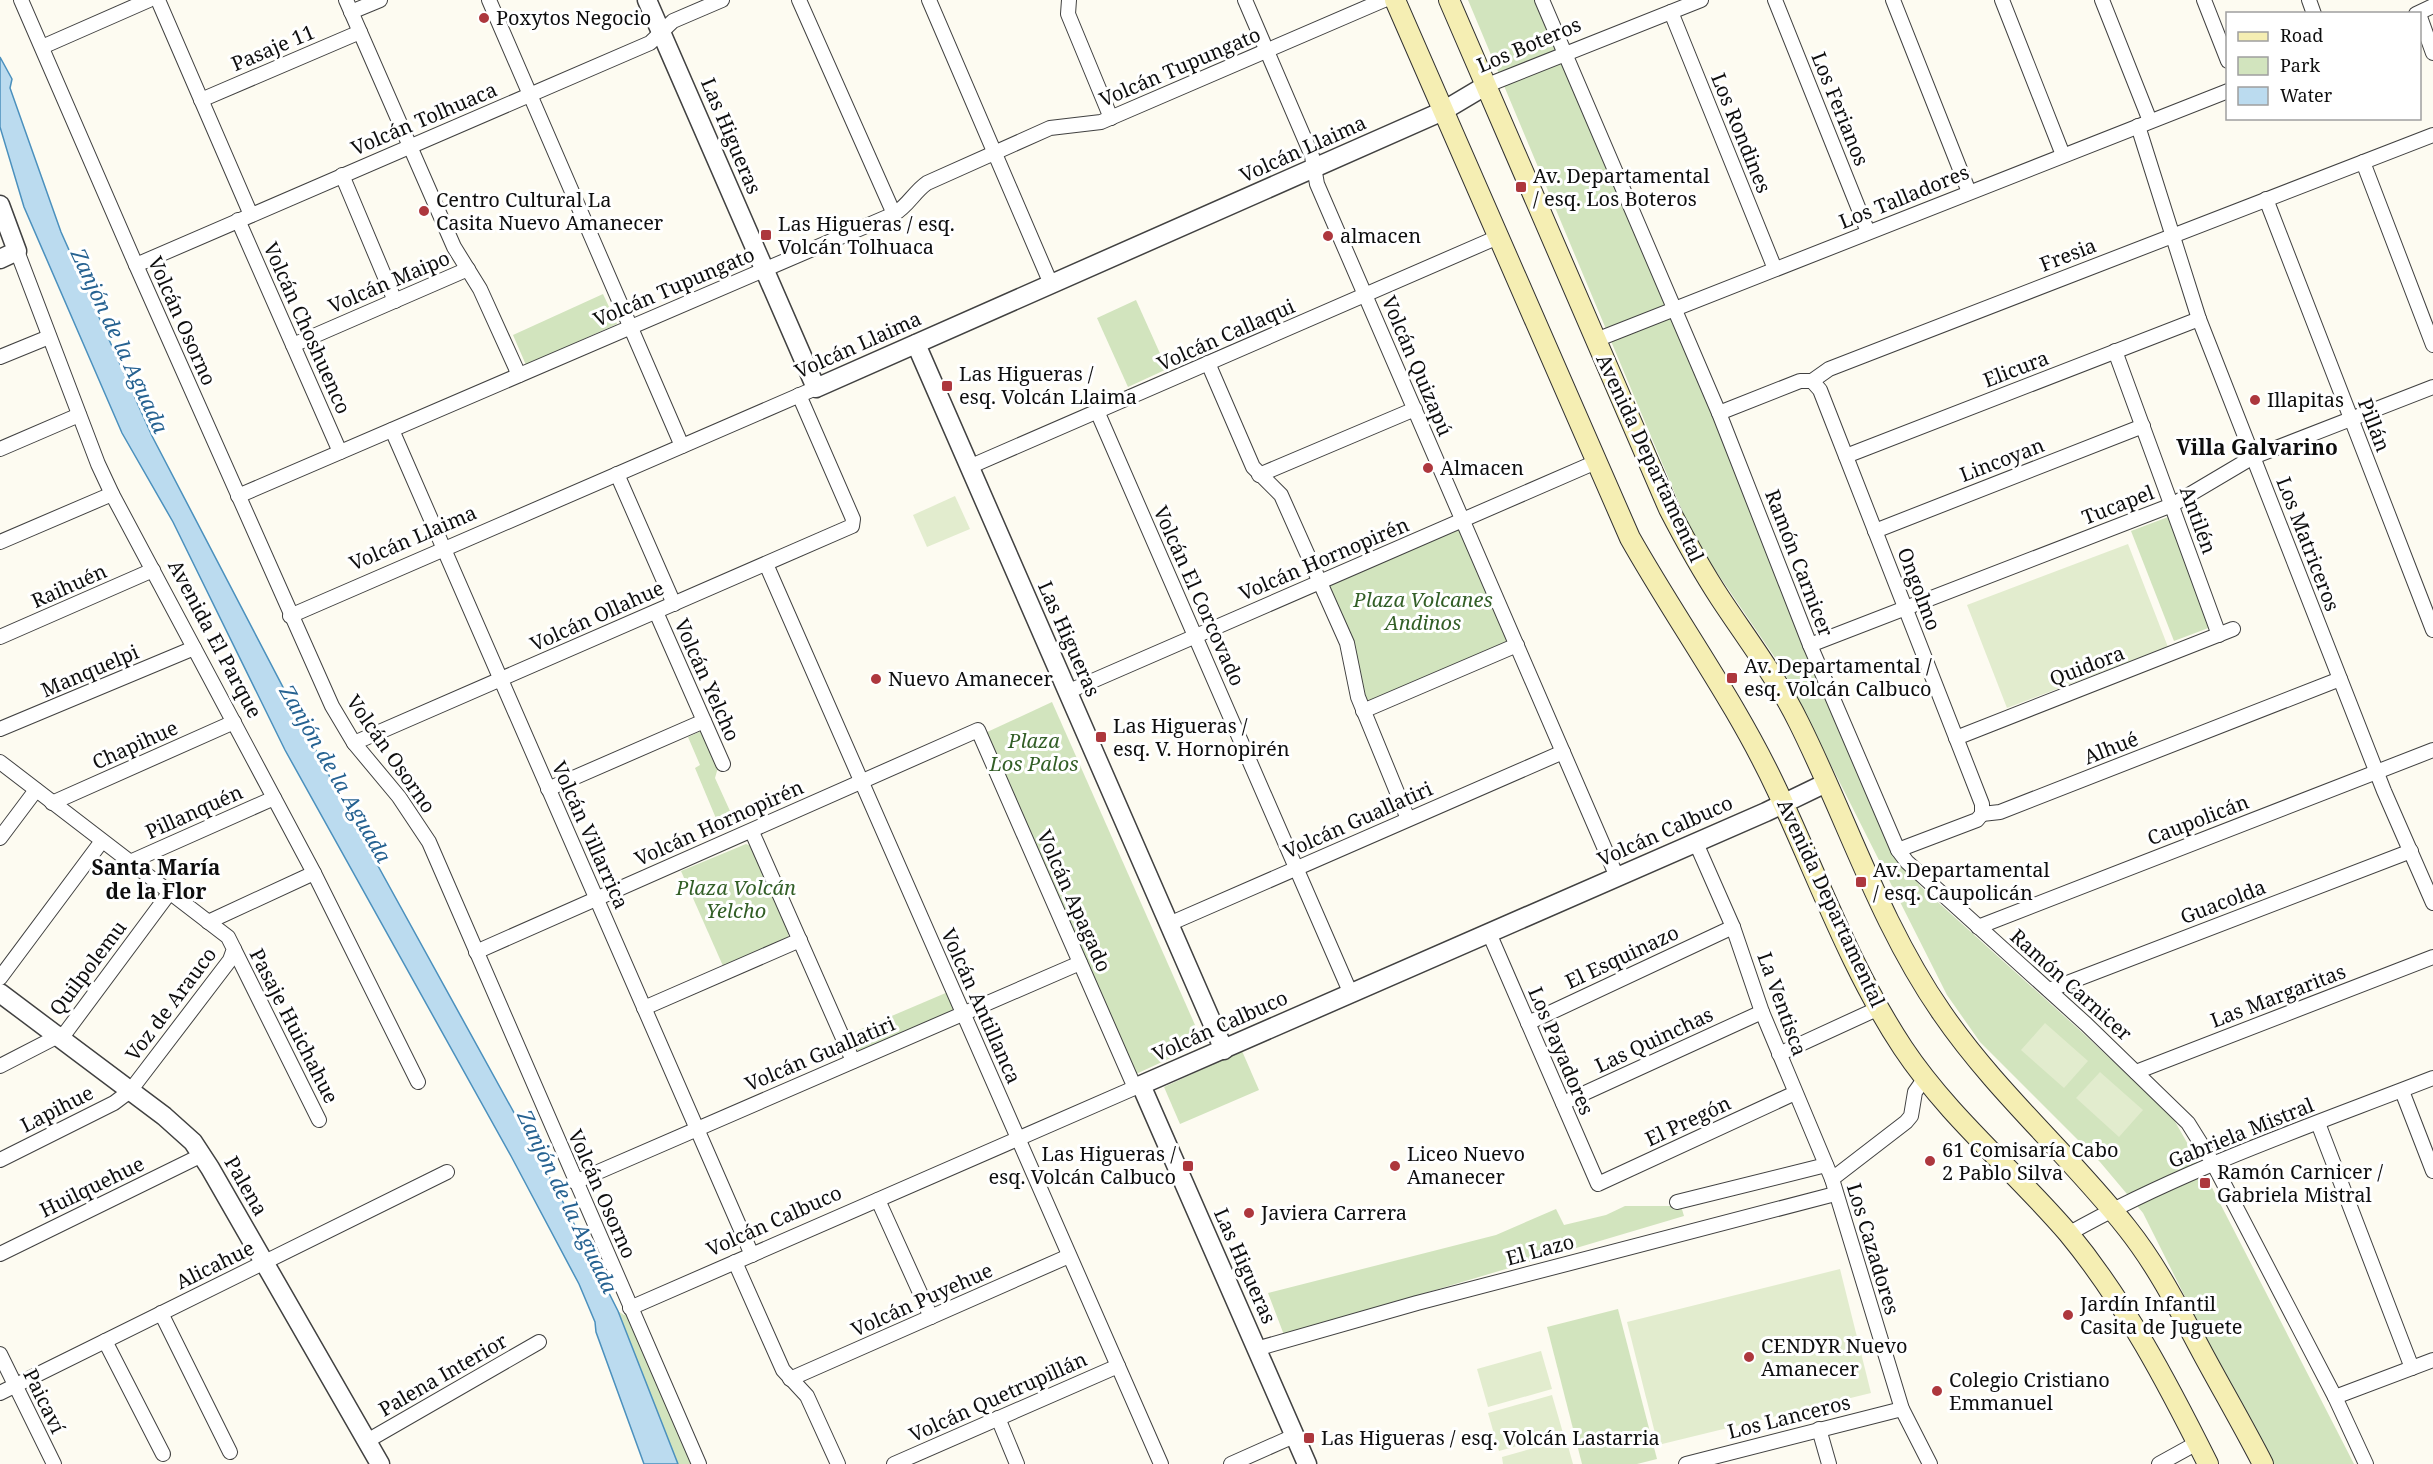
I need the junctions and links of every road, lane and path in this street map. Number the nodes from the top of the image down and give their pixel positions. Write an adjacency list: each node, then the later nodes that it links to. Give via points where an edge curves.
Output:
1 (21, 0): 29 (street, Volcán Osorno)
2 (149, 0): 29 (street)
3 (158, 0): 37 (street, Volcán Choshuenco)
4 (380, 0): 22 (street)
5 (489, 0): 36 (street)
6 (648, 0): 28 (street, Las Higueras)
7 (722, 0): 28 (street, Volcán Tolhuaca, via 673,21)
8 (799, 0): 51 (street)
9 (928, 0): 43 (street)
10 (1070, 0): 39 (street, via 1068,14)
11 (1245, 0): 30 (street, Volcán Quizapú)
12 (1384, 0): 30 (street, Volcán Tupungato)
13 (1395, 0): 38 (main road, Avenida Departamental)
14 (1449, 0): 34 (main road, Avenida Departamental)
15 (1542, 0): 32 (street, Ramón Carnicer)
16 (1701, 0): 25 (street, Los Boteros)
17 (1775, 0): 53 (street, Los Ferianos)
18 (1893, 0): 48 (street)
19 (2002, 0): 44 (street)
20 (2102, 0): 40 (street, Los Matriceros)
21 (2204, 0): 33 (street)
22 (349, 6): 27 (street)
23 (2433, 6): 24 (street)
24 (2417, 11)
25 (1671, 12): 32 (street, Los Boteros); 61 (street, Los Rondines)
26 (2421, 22): 31 (street)
27 (360, 32): 37 (street, Pasaje 11); 42 (street)
28 (661, 32): 36 (street, Volcán Tolhuaca, via 650,43); 60 (street, Las Higueras)
29 (42, 47): 58 (street, Volcán Osorno)
30 (1267, 51): 39 (street, Volcán Tupungato); 46 (street, Volcán Quizapú)
31 (2433, 53)
32 (1565, 54): 34 (street, Los Boteros); 65 (street, Ramón Carnicer)
33 (2226, 56)
34 (1485, 86): 38 (street, Los Boteros); 69 (main road, Avenida Departamental)
35 (2226, 92): 40 (street, Los Talladores)
36 (530, 94): 42 (street, Volcán Tolhuaca); 67 (street)
37 (201, 100): 52 (street, Volcán Choshuenco)
38 (1443, 111): 46 (street, Volcán Llaima); 55 (main road, Avenida Departamental)
39 (1111, 118): 43 (street, Volcán Tupungato, via 1050,128)
40 (2144, 123): 44 (street, Los Talladores); 54 (street, Los Matriceros)
41 (2433, 135): 45 (street, Fresia)
42 (410, 146): 47 (street, Volcán Tolhuaca); 59 (street, via 454,247)
43 (995, 152): 51 (street, Volcán Tupungato, via 927,183); 62 (street)
44 (2063, 155): 48 (street, Los Talladores)
45 (2363, 162): 49 (street, Fresia); 72 (street)
46 (1314, 168): 62 (street, Volcán Llaima); 63 (street, Volcán Quizapú, via 1317,184)
47 (342, 176): 52 (street, Volcán Tolhuaca); 64 (street)
48 (1969, 192): 53 (street, Los Talladores)
49 (2266, 199): 54 (street, Fresia); 84 (street, Pillán)
50 (0, 205): 56 (street, Avenida El Parque)
51 (894, 214): 60 (street, Volcán Tupungato)
52 (245, 218): 58 (street, Volcán Tolhuaca); 71 (street, Volcán Choshuenco)
53 (1868, 232): 61 (street, Los Talladores)
54 (2172, 236): 66 (street, Los Matriceros); 77 (street, Fresia, via 1829,369)
55 (1498, 237): 63 (street, Volcán Callaqui); 92 (main road, Avenida Departamental)
56 (17, 252): 57 (street); 68 (street, Avenida El Parque)
57 (0, 259)
58 (136, 265): 97 (street, Volcán Osorno)
59 (468, 269): 64 (street, Volcán Maipo); 76 (street)
60 (764, 269): 67 (street, Volcán Tupungato); 79 (street, Las Higueras)
61 (1775, 269): 65 (street, Los Talladores)
62 (1051, 284): 70 (street, Volcán Llaima)
63 (1365, 295): 75 (street, Volcán Callaqui); 80 (street, Volcán Quizapú)
64 (395, 301): 71 (street, Volcán Maipo)
65 (1674, 308): 69 (street, Los Talladores); 82 (street, Ramón Carnicer)
66 (2199, 318): 73 (street, Elicura); 91 (street, Los Matriceros)
67 (631, 327): 76 (street, Volcán Tupungato); 87 (street)
68 (49, 337): 74 (street); 83 (street, Avenida El Parque)
69 (1596, 340): 134 (main road, Avenida Departamental, via 1682,534 1783,694)
70 (916, 344): 79 (street, Volcán Llaima); 93 (street, Las Higueras)
71 (293, 345): 89 (street, Volcán Choshuenco)
72 (2433, 345)
73 (2115, 351): 85 (street, Antilén); 90 (street, Elicura)
74 (0, 357)
75 (1208, 363): 81 (street, Volcán Callaqui); 95 (street)
76 (519, 375): 86 (street, Volcán Tupungato)
77 (1812, 381): 82 (street, Fresia, via 1800,381); 90 (street, Ongolmo, via 1820,390)
78 (2433, 387): 84 (street, Tucapel)
79 (807, 392): 87 (street, Volcán Llaima); 103 (street, Volcán Ollahue, via 854,524)
80 (1415, 409): 95 (street); 99 (street, Volcán Quizapú)
81 (1097, 411): 93 (street, Volcán Callaqui); 113 (street, Volcán El Corcovado)
82 (1719, 413): 116 (street, Ramón Carnicer)
83 (79, 415): 88 (street); 96 (street, Avenida El Parque)
84 (2351, 419): 91 (street, Tucapel); 111 (street, Pillán)
85 (2143, 426): 98 (street, Antilén); 100 (street, Lincoyan)
86 (392, 430): 89 (street, Volcán Tupungato); 102 (street, Volcán Villarrica)
87 (682, 446): 94 (street, Volcán Llaima)
88 (0, 448)
89 (340, 452): 97 (street, Volcán Tupungato)
90 (1846, 456): 100 (street, Ongolmo)
91 (2253, 457): 98 (street, Tucapel); 119 (street, Los Matriceros)
92 (1596, 462): 99 (street, Volcán Hornopirén); 139 (main road, Avenida Departamental, via 1630,538 1737,712)
93 (969, 467): 120 (street, Las Higueras)
94 (617, 474): 102 (street, Volcán Llaima); 106 (street, Volcán Yelcho)
95 (1259, 475): 105 (street, via 1281,495)
96 (112, 494): 101 (street); 104 (street, Avenida El Parque)
97 (238, 496): 109 (street, Volcán Osorno)
98 (2172, 505): 107 (street, Tucapel); 112 (street, Antilén)
99 (1463, 521): 105 (street, Volcán Hornopirén); 115 (street, Volcán Quizapú)
100 (1875, 531): 107 (street, Ongolmo)
101 (0, 542)
102 (444, 549): 109 (street, Volcán Llaima); 118 (street, Volcán Villarrica)
103 (766, 564): 106 (street, Volcán Ollahue); 133 (street, Volcán Antillanca)
104 (153, 570): 114 (street, Raihuén); 117 (street, Avenida El Parque)
105 (1319, 583): 113 (street, Volcán Hornopirén); 121 (street, via 1347,643)
106 (674, 604): 108 (street, Volcán Ollahue)
107 (1905, 609): 116 (street, Tucapel); 126 (street, Ongolmo)
108 (656, 612): 118 (street, Volcán Ollahue); 122 (street, Volcán Yelcho)
109 (290, 616): 127 (street, Volcán Osorno)
110 (2233, 629): 112 (street, Quidora)
111 (2433, 630)
112 (2219, 635): 126 (street, Quidora)
113 (1195, 636): 120 (street, Volcán Hornopirén); 149 (street, Volcán El Corcovado)
114 (0, 637)
115 (1517, 645): 121 (street); 129 (street, Volcán Quizapú)
116 (1810, 645): 146 (street, Ramón Carnicer)
117 (194, 648): 123 (street, Avenida El Parque); 124 (street, Manquelpi)
118 (501, 679): 127 (street, Volcán Ollahue); 135 (street, Volcán Villarrica)
119 (2340, 679): 132 (street, Los Matriceros); 140 (street, Alhué, via 2000,812)
120 (1067, 692): 156 (street, Las Higueras)
121 (1364, 711): 141 (street)
122 (704, 721): 131 (street, Volcán Yelcho); 135 (street)
123 (234, 722): 137 (street, Avenida El Parque); 138 (street, Chapihue)
124 (0, 729)
125 (978, 730): 133 (street, Volcán Hornopirén); 164 (street, Volcán Apagado)
126 (1956, 738): 140 (street, Ongolmo, via 1982,804)
127 (354, 743): 162 (street, Volcán Osorno, via 399,796 429,842)
128 (2433, 750): 132 (street, Caupolicán)
129 (1563, 752): 141 (street, Volcán Guallatiri); 151 (street, Volcán Quizapú)
130 (0, 762): 136 (street, Voz de Arauco)
131 (723, 764)
132 (2377, 772): 147 (street, Los Matriceros); 158 (street, Caupolicán)
133 (861, 781): 142 (street, Volcán Hornopirén); 172 (street, Volcán Antillanca)
134 (1826, 783): 139 (street, Volcán Calbuco); 204 (main road, Avenida Departamental, via 1892,926 1941,1012 2005,1094)
135 (548, 789): 153 (street, Volcán Villarrica)
136 (36, 790): 138 (street, Voz de Arauco); 143 (street)
137 (274, 798): 148 (street, Pillanquén); 150 (street, Avenida El Parque)
138 (52, 803): 144 (street, Voz de Arauco)
139 (1783, 804): 145 (street, Volcán Calbuco); 170 (main road, Avenida Departamental, via 1839,931)
140 (1982, 814): 146 (street, Alhué, via 1977,820)
141 (1408, 819): 149 (street, Volcán Guallatiri)
142 (752, 832): 153 (street, Volcán Hornopirén); 160 (street)
143 (0, 838)
144 (102, 841): 148 (street, Voz de Arauco); 165 (street)
145 (1696, 843): 151 (street, Volcán Calbuco); 157 (street, La Ventisca)
146 (1898, 850): 158 (street, Ramón Carnicer)
147 (2411, 851): 154 (street, Los Matriceros); 166 (street, Guacolda)
148 (130, 862): 152 (street, Voz de Arauco)
149 (1296, 868): 156 (street, Volcán Guallatiri); 168 (street, Volcán El Corcovado)
150 (314, 873): 155 (street); 182 (street, Avenida El Parque)
151 (1617, 877): 159 (street, Volcán Calbuco)
152 (170, 892): 155 (street, Voz de Arauco); 174 (street, Quilpolemu, via 71,1026)
153 (596, 899): 162 (street, Volcán Hornopirén); 169 (street, Volcán Villarrica)
154 (2433, 903)
155 (208, 922): 161 (street, Voz de Arauco, via 228,937)
156 (1169, 924): 175 (street, Las Higueras)
157 (1733, 927): 171 (street, La Ventisca); 173 (street, El Esquinazo)
158 (1978, 927): 166 (street, Ramón Carnicer)
159 (1489, 933): 168 (street, Volcán Calbuco); 173 (street, Los Payadores)
160 (800, 940): 169 (street); 177 (street)
161 (234, 949): 185 (street, Voz de Arauco, via 230,960); 188 (street, Pasaje Huichahue)
162 (476, 952): 199 (street, Volcán Osorno)
163 (2433, 957): 179 (street, Las Margaritas)
164 (1080, 963): 172 (street, Volcán Guallatiri); 183 (street, Volcán Apagado)
165 (0, 978)
166 (2049, 990): 179 (street, Ramón Carnicer)
167 (0, 993): 174 (street, Palena)
168 (1351, 994): 175 (street, Volcán Calbuco)
169 (644, 1008): 190 (street, Volcán Villarrica)
170 (1879, 1008): 176 (street); 180 (main road, Avenida Departamental)
171 (1762, 1012): 176 (street, La Ventisca); 187 (street, Las Quinchas)
172 (963, 1013): 177 (street, Volcán Guallatiri); 191 (street, Volcán Antillanca)
173 (1528, 1023): 187 (street, Los Payadores)
174 (58, 1037): 178 (street, Quilpolemu); 185 (street, Palena)
175 (1224, 1050): 183 (street, Volcán Calbuco)
176 (1779, 1054): 186 (street, La Ventisca)
177 (854, 1061): 190 (street, Volcán Guallatiri)
178 (0, 1066)
179 (2136, 1072): 194 (street, Ramón Carnicer, via 2182,1114)
180 (1925, 1078): 198 (street, via 1915,1092 1911,1116 1906,1122); 205 (main road, Avenida Departamental)
181 (2433, 1078): 184 (street, Gabriela Mistral)
182 (418, 1082)
183 (1138, 1087): 191 (street, Volcán Calbuco); 216 (street, Las Higueras)
184 (2402, 1090): 189 (street, Gabriela Mistral); 196 (street)
185 (130, 1091): 192 (street, Palena, via 183,1131); 193 (street, Lapihue, via 114,1103)
186 (1795, 1093): 195 (street, La Ventisca); 200 (street, El Pregón)
187 (1563, 1103): 200 (street, Los Payadores)
188 (319, 1120)
189 (2318, 1123): 194 (street, Gabriela Mistral); 220 (street)
190 (697, 1129): 199 (street, Volcán Guallatiri); 207 (street, Volcán Villarrica)
191 (1018, 1139): 202 (street, Volcán Calbuco); 208 (street, Volcán Antillanca)
192 (202, 1155): 206 (street, Huilquehue); 209 (street, Palena)
193 (0, 1160)
194 (2213, 1163): 204 (street, Gabriela Mistral); 224 (street, Ramón Carnicer)
195 (1826, 1165): 198 (street, La Ventisca); 203 (street)
196 (2433, 1171)
197 (447, 1172): 209 (street, Alicahue)
198 (1832, 1179): 201 (street, Los Cazadores)
199 (575, 1182): 211 (street, Volcán Osorno)
200 (1598, 1184)
201 (1835, 1194): 216 (street, El Lazo); 225 (street, Los Cazadores)
202 (878, 1200): 207 (street, Volcán Calbuco); 213 (street)
203 (1677, 1202)
204 (2111, 1209): 205 (street, Gabriela Mistral); 248 (main road, Avenida Departamental, via 2169,1291)
205 (2068, 1234): 230 (main road, Avenida Departamental, via 2117,1299)
206 (0, 1254)
207 (752, 1255): 210 (street, Volcán Calbuco)
208 (1070, 1256): 213 (street, Volcán Puyehue); 219 (street, Volcán Antillanca)
209 (264, 1262): 212 (street, Alicahue); 229 (street, Palena)
210 (735, 1262): 211 (street, Volcán Calbuco); 221 (street)
211 (630, 1308): 236 (street, Volcán Osorno)
212 (161, 1313): 214 (street, Alicahue); 231 (street)
213 (931, 1317): 221 (street, Volcán Puyehue)
214 (105, 1341): 222 (street, Alicahue); 232 (street)
215 (539, 1342): 229 (street, Palena Interior)
216 (1256, 1349): 228 (street, Las Higueras)
217 (0, 1354): 222 (street, Paicaví)
218 (2433, 1360): 220 (street)
219 (1118, 1366): 226 (street, Volcán Quetrupillán); 240 (street, Volcán Antillanca)
220 (2412, 1368): 224 (street)
221 (790, 1379): 237 (street, via 807,1396)
222 (15, 1386): 223 (street, Alicahue); 234 (street, Paicaví)
223 (0, 1393)
224 (2334, 1397): 249 (street, Ramón Carnicer)
225 (1902, 1409): 227 (street, Los Lanceros); 245 (street, Los Cazadores)
226 (998, 1418): 238 (street, Volcán Quetrupillán); 239 (street)
227 (1819, 1429): 233 (street, Los Lanceros); 244 (street)
228 (1294, 1436): 241 (street); 242 (street, Las Higueras)
229 (367, 1441): 235 (street, Palena)
230 (2197, 1443): 246 (street); 247 (main road, Avenida Departamental)
231 (231, 1452)
232 (163, 1454)
233 (1738, 1457): 243 (street, Los Lanceros)
234 (54, 1464)
235 (380, 1464)
236 (699, 1464)
237 (838, 1464)
238 (894, 1464)
239 (1017, 1464)
240 (1161, 1464)
241 (1231, 1464)
242 (1307, 1464)
243 (1686, 1464)
244 (1829, 1464)
245 (1930, 1464)
246 (2159, 1464)
247 (2208, 1464)
248 (2263, 1464)
249 (2366, 1464)

